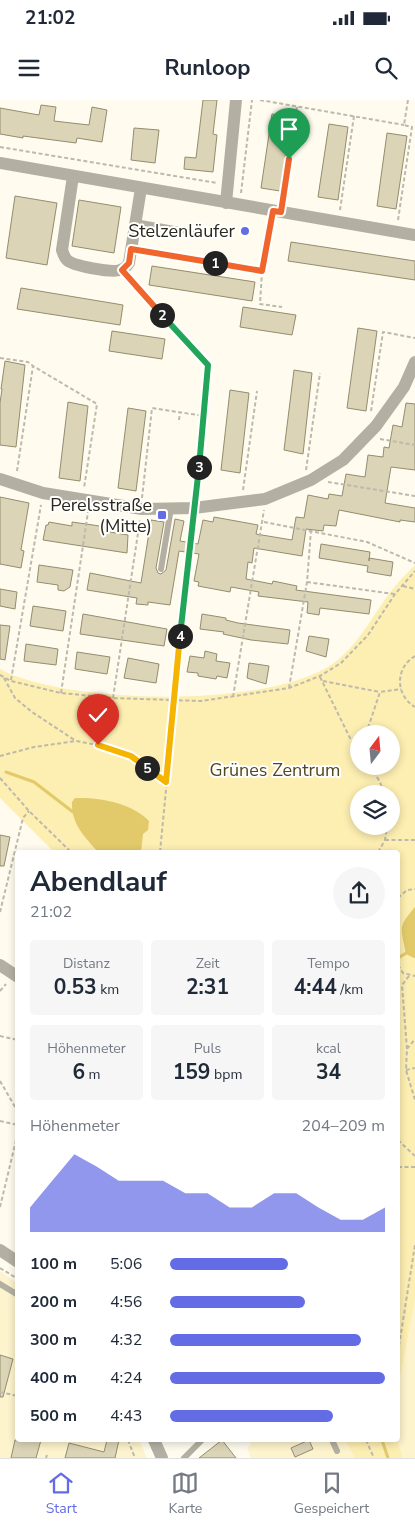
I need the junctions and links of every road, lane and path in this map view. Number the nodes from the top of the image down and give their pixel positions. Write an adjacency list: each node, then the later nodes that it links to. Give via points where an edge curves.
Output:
1 (236, 100): 11 (street)
2 (252, 100): 12 (path)
3 (260, 100): 5 (path)
4 (408, 100): 7 (path)
5 (297, 106): 6 (path); 16 (path)
6 (354, 116): 7 (path); 18 (path)
7 (404, 125): 19 (path, via 412,127)
8 (0, 147): 11 (path)
9 (0, 163): 10 (street)
10 (73, 176): 13 (street); 23 (street, via 63,255 76,265)
11 (228, 185): 12 (path); 14 (street)
12 (242, 187): 15 (path)
13 (141, 188): 14 (street); 17 (street)
14 (226, 202): 15 (street)
15 (239, 205): 16 (street)
16 (277, 212): 18 (street); 24 (path)
17 (135, 222): 20 (lane); 22 (street)
18 (338, 222): 19 (street)
19 (397, 232): 21 (street)
20 (197, 233)
21 (415, 234)
22 (131, 249): 23 (street, via 129,263); 24 (path)
23 (122, 270): 33 (path, via 208,365)
24 (262, 271): 25 (path, via 260,304)
25 (282, 307)
26 (415, 338): 34 (path, via 383,332)
27 (0, 358): 29 (path, via 28,362)
28 (415, 362): 36 (street, via 404,387)
29 (33, 366): 40 (path); 44 (path, via 97,404)
30 (320, 373): 39 (path)
31 (257, 391): 45 (path)
32 (180, 412): 33 (path); 35 (path); 48 (path, via 152,408)
33 (204, 416): 47 (path)
34 (370, 418)
35 (179, 420)
36 (368, 436): 37 (path); 39 (street, via 343,460)
37 (415, 445)
38 (0, 478): 40 (street)
39 (307, 481): 42 (path); 43 (street)
40 (16, 484): 41 (street)
41 (43, 493): 44 (street); 61 (path)
42 (415, 496)
43 (265, 499): 45 (street); 49 (path)
44 (86, 501): 48 (street); 66 (path)
45 (241, 502): 47 (street)
46 (171, 508): 47 (street); 48 (street); 52 (lane)
47 (194, 508): 69 (path)
48 (142, 509): 68 (path)
49 (264, 522): 50 (path); 67 (path)
50 (312, 530): 51 (path, via 367,542); 54 (path)
51 (415, 563)
52 (160, 569)
53 (415, 571): 55 (path)
54 (307, 582): 57 (path); 63 (path)
55 (402, 585): 56 (path); 57 (path)
56 (415, 589)
57 (394, 594): 60 (path, via 368,635 341,663)
58 (415, 656): 64 (path, via 402,670)
59 (2, 675): 61 (path); 73 (path, via 16,698)
60 (320, 676): 62 (path); 63 (path)
61 (11, 681): 66 (path)
62 (323, 682): 65 (path); 72 (path)
63 (289, 688): 67 (path)
64 (400, 688): 65 (path); 70 (path, via 406,700)
65 (380, 692): 71 (path)
66 (61, 693): 68 (path)
67 (234, 697): 69 (path)
68 (113, 698): 69 (path)
69 (174, 701): 76 (path)
70 (415, 707)
71 (369, 725)
72 (350, 738)
73 (76, 741): 74 (path); 76 (path, via 131,756)
74 (0, 756)
75 (0, 778): 77 (path)
76 (166, 782): 83 (path)
77 (29, 811): 81 (path, via 23,818); 82 (path)
78 (386, 835): 79 (path)
79 (385, 840): 80 (path); 84 (path)
80 (415, 840)
81 (15, 850)
82 (69, 850)
83 (160, 850)
84 (379, 850)
85 (15, 851): 88 (path)
86 (415, 890): 87 (path, via 407,890)
87 (400, 896)
88 (0, 912)
89 (0, 965): 91 (street)
90 (400, 968): 92 (path)
91 (15, 975)
92 (409, 976): 93 (path); 97 (path, via 402,985)
93 (415, 976)
94 (0, 1036): 95 (path)
95 (15, 1039)
96 (415, 1039): 97 (path)
97 (407, 1049): 99 (path)
98 (415, 1068): 99 (path)
99 (406, 1070): 101 (path)
100 (0, 1081): 102 (path)
101 (415, 1100)
102 (15, 1107)
103 (0, 1121): 104 (path)
104 (15, 1124)
105 (400, 1142): 107 (path)
106 (15, 1144): 110 (path)
107 (415, 1156)
108 (400, 1167): 109 (path)
109 (415, 1167)
110 (0, 1207)
111 (415, 1245): 118 (path)
112 (0, 1250): 113 (street)
113 (15, 1260)
114 (0, 1268): 115 (path)
115 (15, 1277)
116 (0, 1284): 117 (lane)
117 (15, 1293)
118 (400, 1339)
119 (0, 1392): 120 (path)
120 (15, 1395)
121 (129, 1442): 129 (path)
122 (155, 1442): 130 (street)
123 (200, 1442): 131 (lane)
124 (333, 1442): 126 (lane)
125 (367, 1442): 132 (path)
126 (337, 1451)
127 (47, 1454): 128 (path)
128 (46, 1458)
129 (135, 1458)
130 (162, 1458)
131 (184, 1458)
132 (374, 1458)

